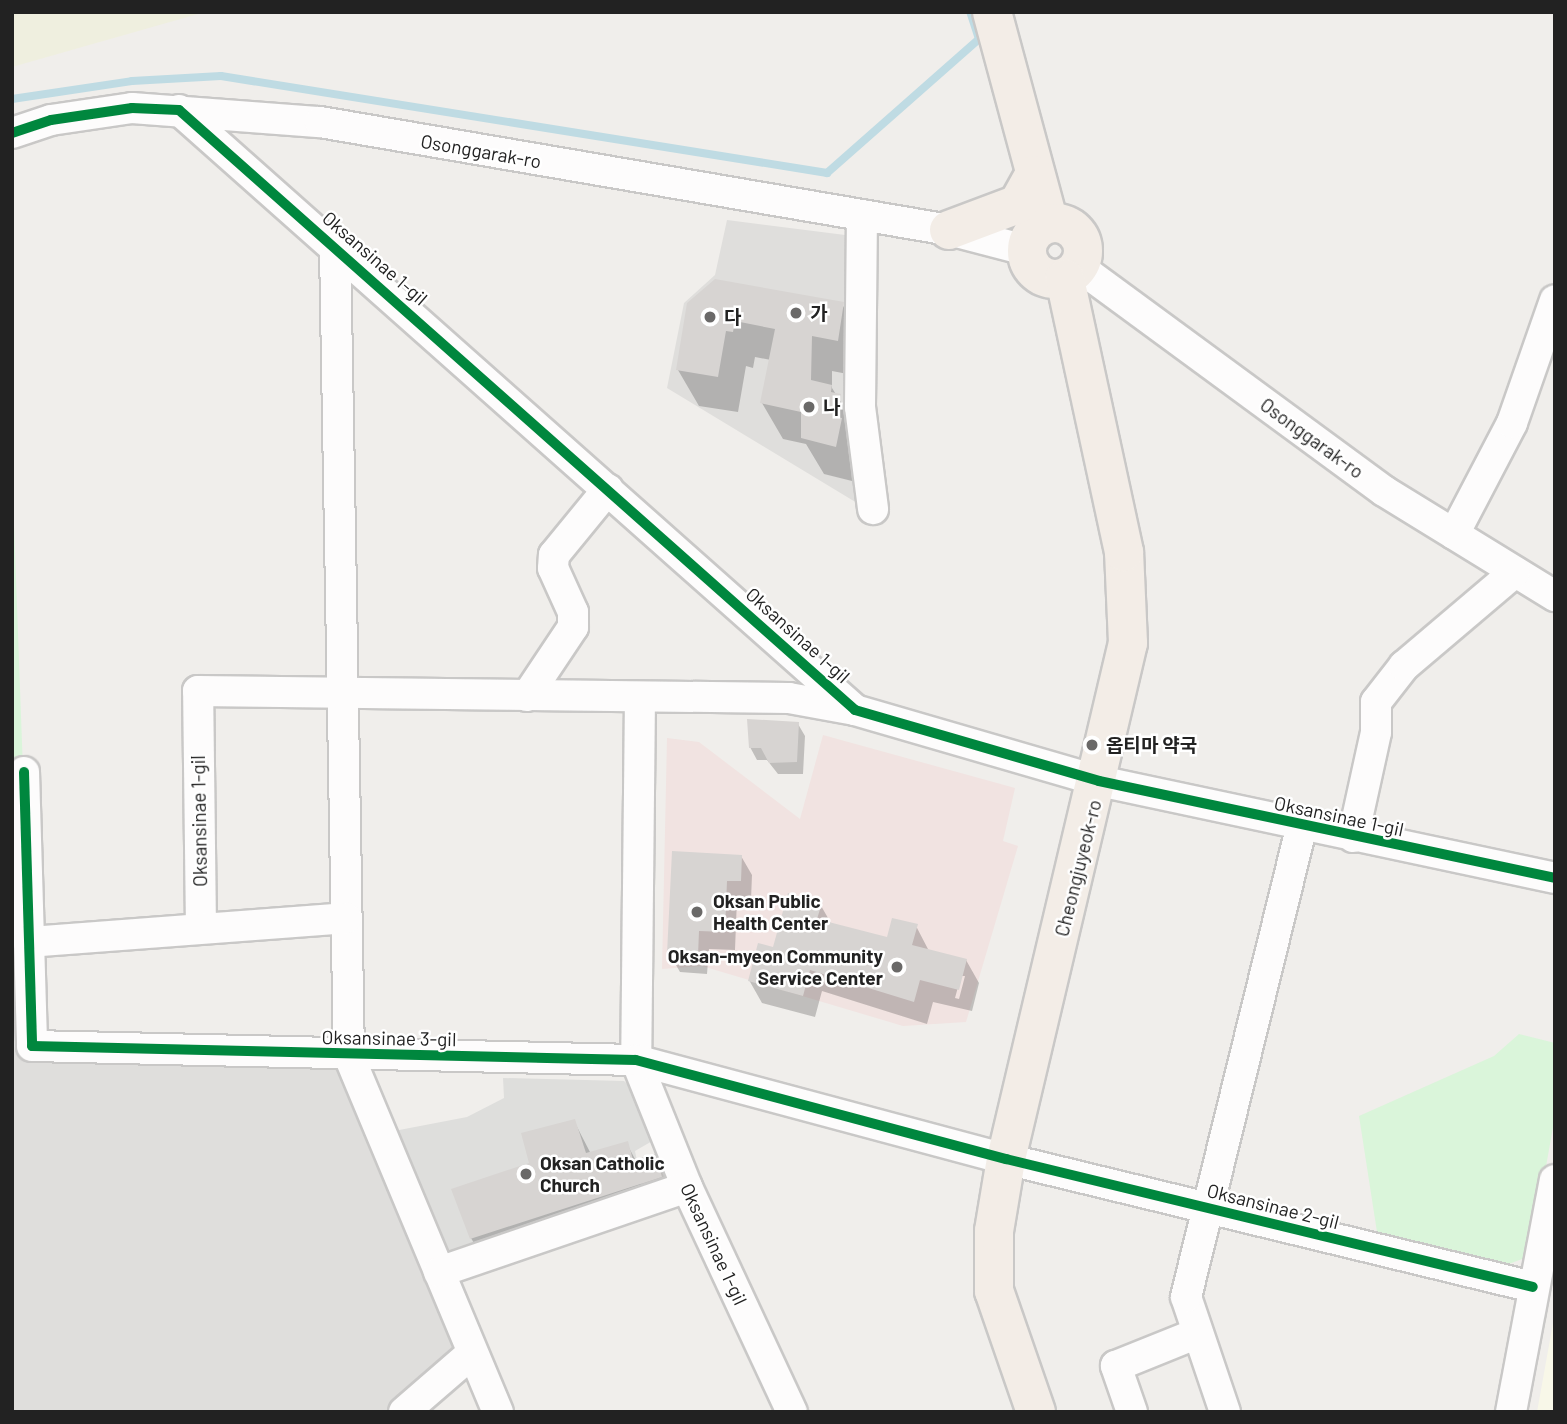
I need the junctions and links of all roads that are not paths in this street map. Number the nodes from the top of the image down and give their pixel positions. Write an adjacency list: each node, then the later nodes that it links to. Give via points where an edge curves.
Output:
1 (992, 12): 4 (main road)
2 (179, 110): 3 (street, Osonggarak-ro, via 132,108 51,120); 5 (street, Osonggarak-ro, via 320,122); 8 (street, Oksansinae 1-gil)
3 (12, 133)
4 (1034, 175): 6 (main road, via 1018,204); 7 (main road)
5 (862, 215): 6 (street, Osonggarak-ro); 12 (street, via 860,407)
6 (949, 230): 7 (street, Osonggarak-ro)
7 (1038, 237): 9 (main road, via 1038,274)
8 (335, 247): 11 (street, Oksansinae 1-gil); 16 (street, Oksansinae 1-gil)
9 (1072, 272): 13 (street, Osonggarak-ro, via 1384,491); 21 (main road, Cheongjuyeok-ro, via 1124,552 1128,643)
10 (1555, 300): 13 (street, via 1512,422)
11 (608, 489): 17 (street, via 554,555 553,568 573,612 573,627); 19 (street, Oksansinae 1-gil)
12 (873, 509)
13 (1454, 534): 14 (street, Osonggarak-ro)
14 (1515, 572): 15 (street, Osonggarak-ro); 23 (street, Oksansinae 1-gil, via 1404,666 1376,702 1376,732)
15 (1555, 596)
16 (343, 695): 17 (street, Oksansinae 1-gil); 25 (street, Oksansinae 1-gil); 26 (street, Oksansinae 1-gil, via 198,691)
17 (527, 696): 18 (street, Oksansinae 1-gil)
18 (640, 697): 19 (street, Oksansinae 1-gil, via 789,698); 29 (street, Oksansinae 1-gil)
19 (855, 710): 21 (street, Oksansinae 1-gil)
20 (24, 772): 27 (street, Oksansinae 3-gil)
21 (1099, 780): 22 (street, Oksansinae 1-gil); 30 (main road, Cheongjuyeok-ro)
22 (1302, 826): 23 (street, Oksansinae 1-gil); 33 (street, Oksansinae 2-gil)
23 (1353, 837): 24 (street, Oksansinae 1-gil)
24 (1555, 878)
25 (346, 918): 26 (street); 28 (street, Oksansinae 1-gil)
26 (201, 928): 27 (street)
27 (29, 942): 28 (street, Oksansinae 3-gil, via 32,1046)
28 (349, 1056): 29 (street, Oksansinae 3-gil); 34 (street)
29 (636, 1060): 30 (street, Oksansinae 3-gil); 32 (street, Oksansinae 1-gil)
30 (1006, 1159): 33 (street, Oksansinae 2-gil); 41 (main road, Cheongjuyeok-ro, via 994,1231 994,1291)
31 (1555, 1180): 35 (street)
32 (687, 1187): 34 (street); 40 (street, Oksansinae 1-gil)
33 (1208, 1208): 35 (street, Oksansinae 2-gil); 36 (street, Oksansinae 2-gil, via 1186,1297)
34 (439, 1272): 37 (street)
35 (1533, 1287): 44 (street)
36 (1198, 1333): 42 (street, via 1116,1366); 43 (street, Oksansinae 2-gil)
37 (472, 1353): 38 (street); 39 (street)
38 (404, 1412)
39 (498, 1412)
40 (792, 1412)
41 (1036, 1412)
42 (1132, 1412)
43 (1225, 1412)
44 (1511, 1412)

